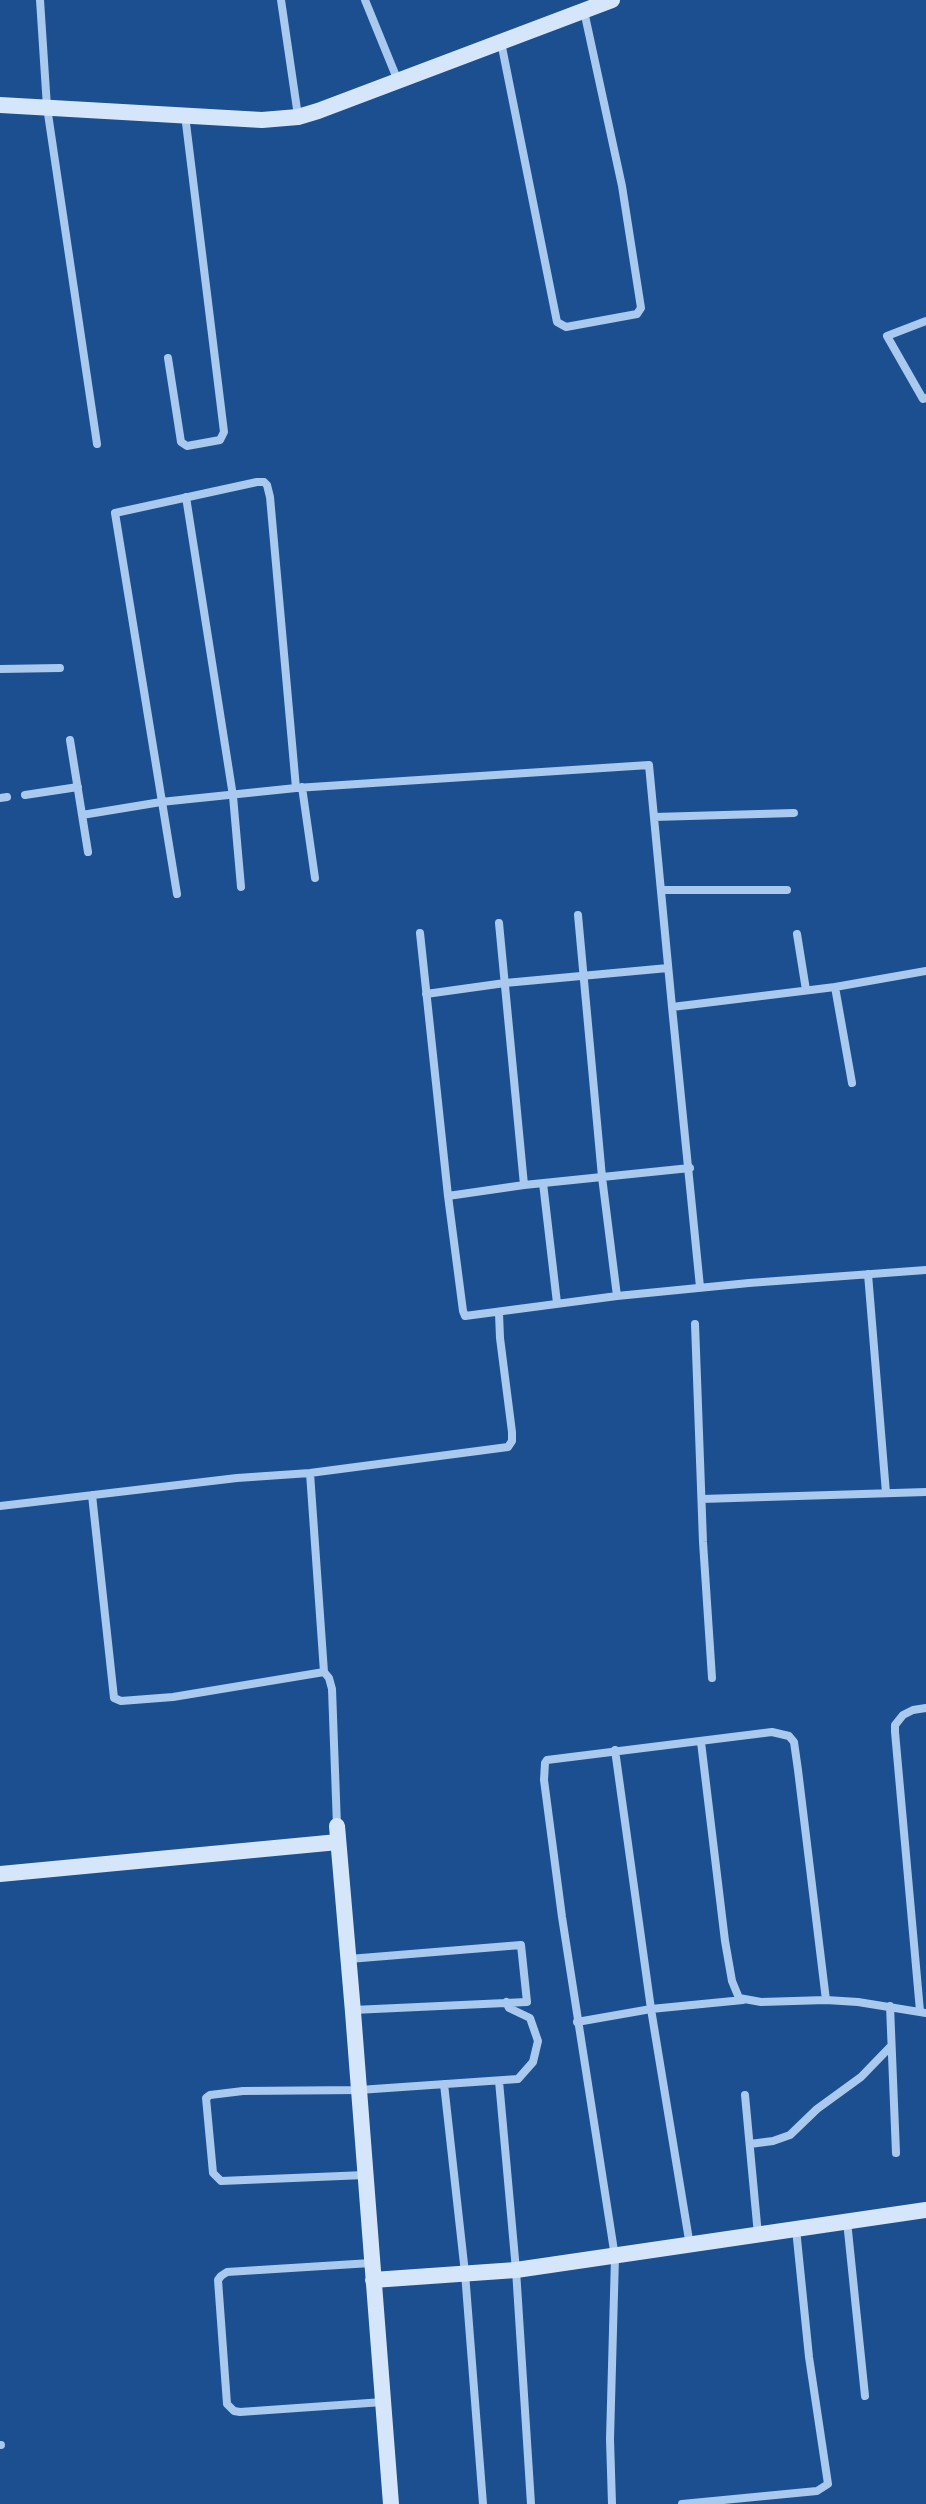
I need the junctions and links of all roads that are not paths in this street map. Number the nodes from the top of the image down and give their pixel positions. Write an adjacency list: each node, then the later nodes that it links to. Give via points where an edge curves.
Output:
1 (40, 0): 9 (street)
2 (281, 0): 11 (street)
3 (365, 0): 7 (street)
4 (612, 0): 5 (street)
5 (584, 10): 6 (street); 6 (street, via 615,147 641,308 637,314 566,327 557,322)
6 (501, 41): 7 (street)
7 (398, 82): 11 (street)
8 (0, 105): 9 (street)
9 (47, 107): 10 (street); 15 (street)
10 (185, 115): 11 (street); 13 (street, via 224,432 220,440 187,446 181,442)
11 (298, 117)
12 (926, 321): 14 (street, via 887,336)
13 (168, 358)
14 (926, 398)
15 (97, 444)
16 (186, 497): 21 (street, via 257,482 267,485); 23 (street); 24 (street, via 119,510 114,516)
17 (60, 668): 18 (street)
18 (0, 669)
19 (70, 740): 20 (street)
20 (78, 787): 22 (street); 26 (street)
21 (299, 788): 23 (street); 27 (street, via 649,765); 29 (street)
22 (25, 795)
23 (233, 796): 24 (street); 30 (street)
24 (161, 802): 26 (street); 33 (street)
25 (794, 813): 27 (street)
26 (82, 815): 28 (street)
27 (654, 817): 31 (street)
28 (88, 852)
29 (315, 878)
30 (241, 887)
31 (662, 890): 32 (street); 38 (street)
32 (787, 890)
33 (177, 894)
34 (578, 915): 40 (street)
35 (499, 923): 41 (street)
36 (420, 933): 44 (street)
37 (797, 934): 43 (street)
38 (668, 968): 40 (street); 45 (street)
39 (926, 971): 42 (street)
40 (585, 976): 41 (street); 48 (street)
41 (505, 983): 44 (street); 50 (street)
42 (835, 987): 43 (street); 46 (street)
43 (806, 990): 45 (street)
44 (426, 994): 51 (street)
45 (672, 1007): 47 (street)
46 (852, 1083)
47 (690, 1168): 48 (street); 54 (street)
48 (602, 1177): 49 (street); 55 (street)
49 (543, 1183): 50 (street); 56 (street)
50 (524, 1185): 51 (street)
51 (448, 1196): 57 (street, via 465,1316)
52 (926, 1270): 53 (street)
53 (868, 1274): 54 (street); 61 (street)
54 (700, 1287): 55 (street)
55 (617, 1296): 56 (street)
56 (557, 1303): 57 (street)
57 (499, 1313): 59 (street, via 512,1432 508,1447)
58 (695, 1324): 63 (street)
59 (310, 1473): 62 (street); 65 (street)
60 (926, 1492): 61 (street)
61 (886, 1493): 63 (street)
62 (92, 1495): 64 (street); 65 (street, via 114,1698 173,1697)
63 (702, 1499): 66 (street)
64 (0, 1506)
65 (324, 1672): 70 (street, via 332,1689)
66 (712, 1678)
67 (926, 1708): 79 (street, via 903,1715 895,1732)
68 (701, 1742): 69 (street); 73 (street, via 725,1941 736,1994); 74 (street, via 772,1732 794,1742)
69 (615, 1750): 77 (street); 80 (street, via 551,1757 545,1763)
70 (338, 1834): 71 (street); 72 (street)
71 (0, 1874)
72 (348, 1959): 75 (street, via 521,1945 527,2002); 78 (street)
73 (744, 2000): 74 (street); 77 (street)
74 (826, 2000): 76 (street)
75 (506, 2002): 78 (street); 82 (street, via 530,2018 538,2041 526,2071 518,2079)
76 (890, 2006): 79 (street); 81 (street)
77 (651, 2009): 80 (street); 93 (street)
78 (353, 2010): 84 (street)
79 (923, 2012)
80 (577, 2022): 94 (street)
81 (891, 2046): 86 (street, via 790,2135); 87 (street)
82 (499, 2081): 83 (street); 95 (street)
83 (444, 2084): 84 (street); 97 (street)
84 (359, 2090): 88 (street); 88 (street, via 243,2091 206,2098 213,2173 221,2181)
85 (745, 2095): 86 (street)
86 (750, 2144): 92 (street)
87 (896, 2153)
88 (365, 2175): 96 (street)
89 (926, 2210): 90 (street)
90 (846, 2220): 91 (street); 98 (street)
91 (796, 2229): 92 (street); 104 (street, via 828,2484 817,2491)
92 (758, 2236): 93 (street)
93 (690, 2246): 94 (street)
94 (615, 2257): 95 (street); 103 (street)
95 (516, 2270): 97 (street); 102 (street)
96 (372, 2272): 97 (street); 99 (street); 99 (street, via 221,2276 227,2404 240,2412)
97 (465, 2273): 101 (street)
98 (865, 2396)
99 (383, 2402): 100 (street)
100 (391, 2504)
101 (483, 2504)
102 (531, 2504)
103 (612, 2504)
104 (682, 2504)

